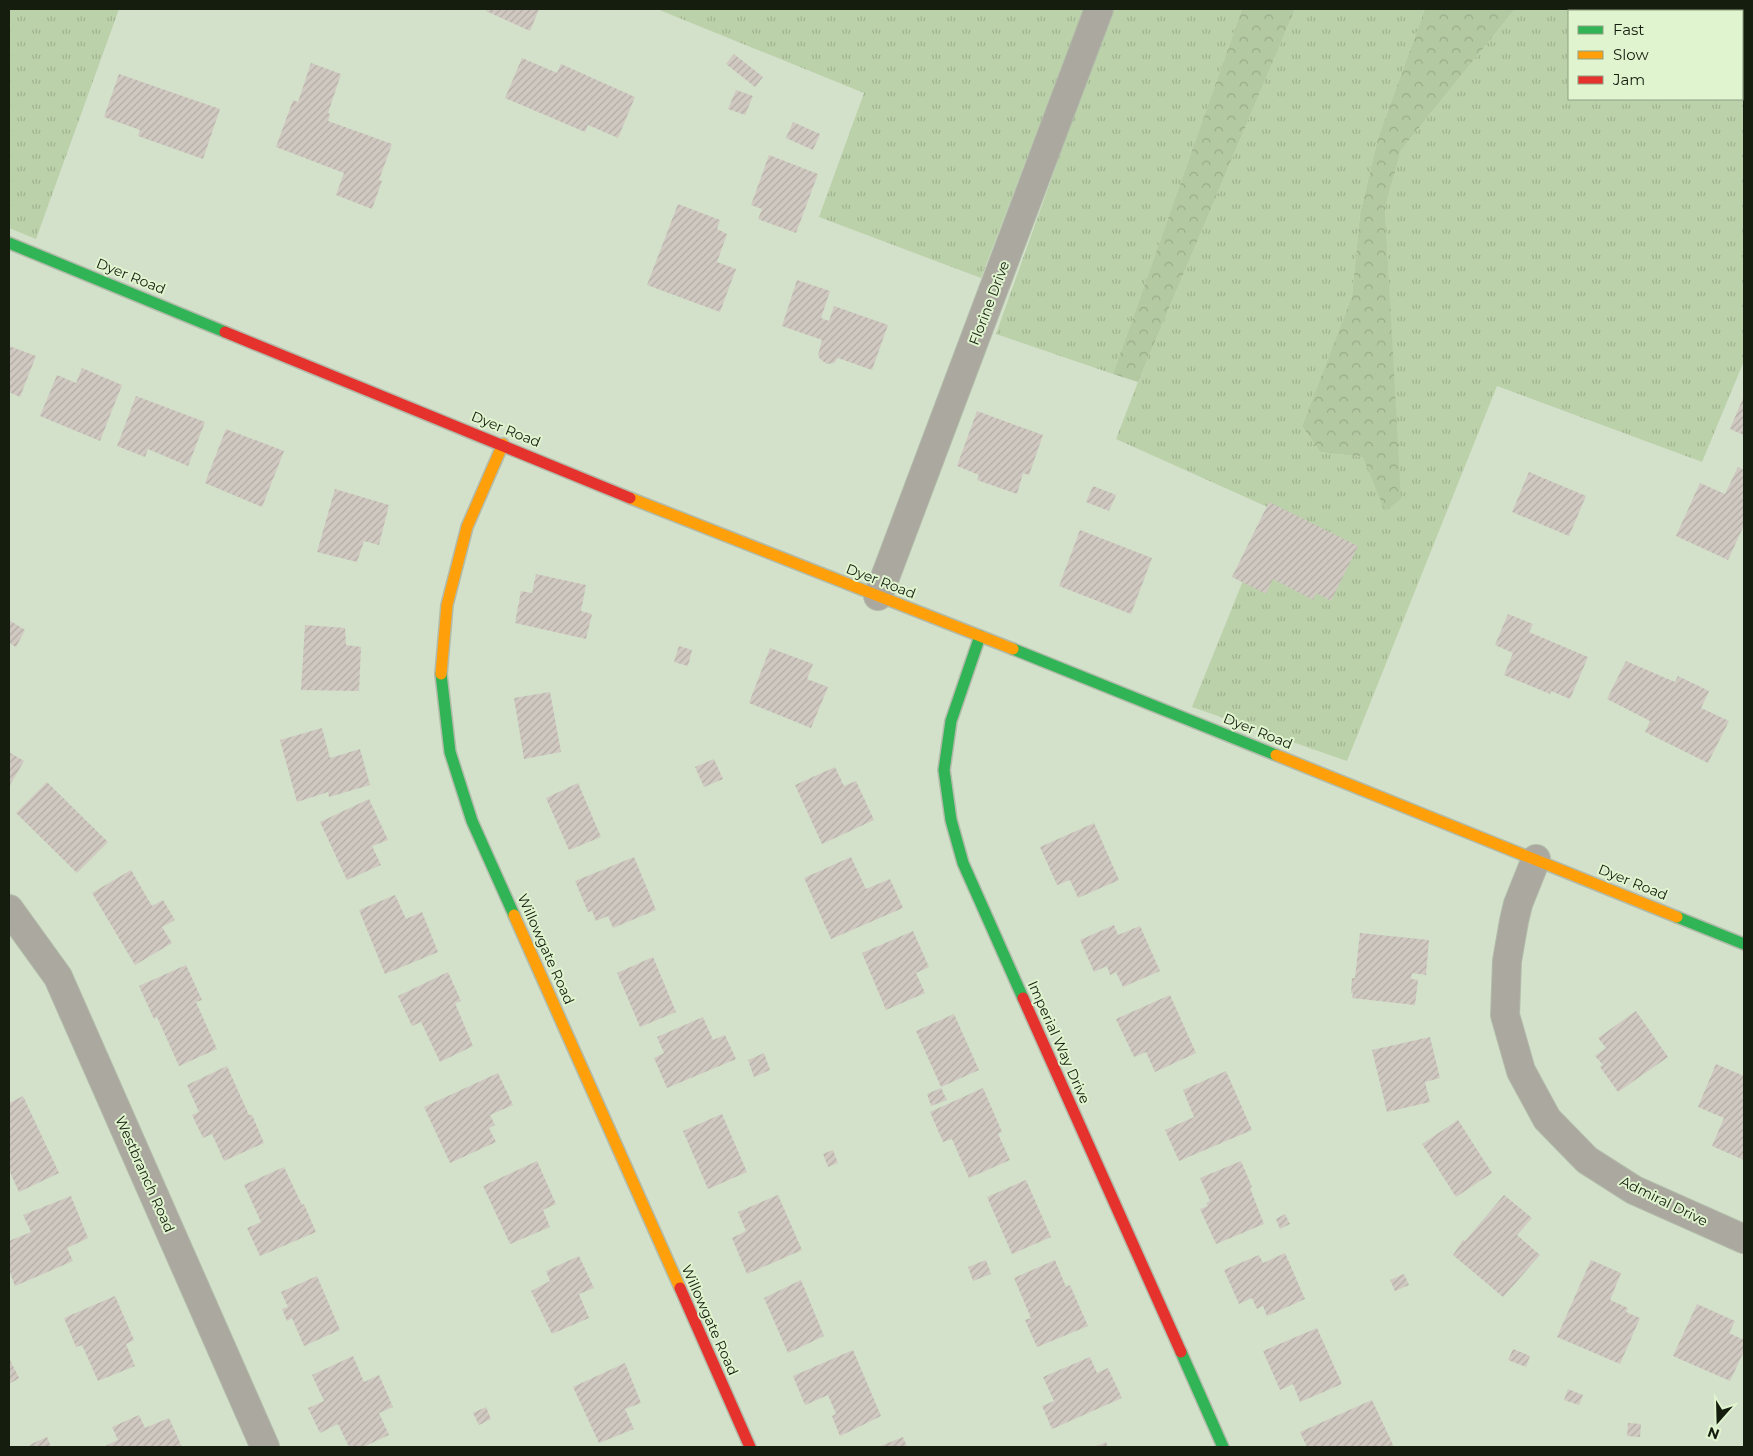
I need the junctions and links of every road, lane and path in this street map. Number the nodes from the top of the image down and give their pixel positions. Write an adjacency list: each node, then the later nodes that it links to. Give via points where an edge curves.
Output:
1 (1099, 9): 4 (street, Florine Drive)
2 (9, 243): 3 (street, Dyer Road)
3 (503, 444): 4 (street, Dyer Road); 11 (street, Willowgate Road, via 468,527 447,605 441,674 450,752 472,821)
4 (878, 596): 5 (street, Dyer Road)
5 (980, 636): 6 (street, Dyer Road); 12 (street, Imperial Way Drive, via 952,721 944,770 950,820 963,863)
6 (1536, 859): 8 (street, Dyer Road); 9 (street, Admiral Drive, via 1514,921 1507,961 1505,1015 1521,1071 1547,1119 1587,1160 1634,1190)
7 (9, 909): 10 (street, Westbranch Road, via 58,977)
8 (1744, 944)
9 (1744, 1239)
10 (265, 1447)
11 (750, 1447)
12 (1223, 1447)

